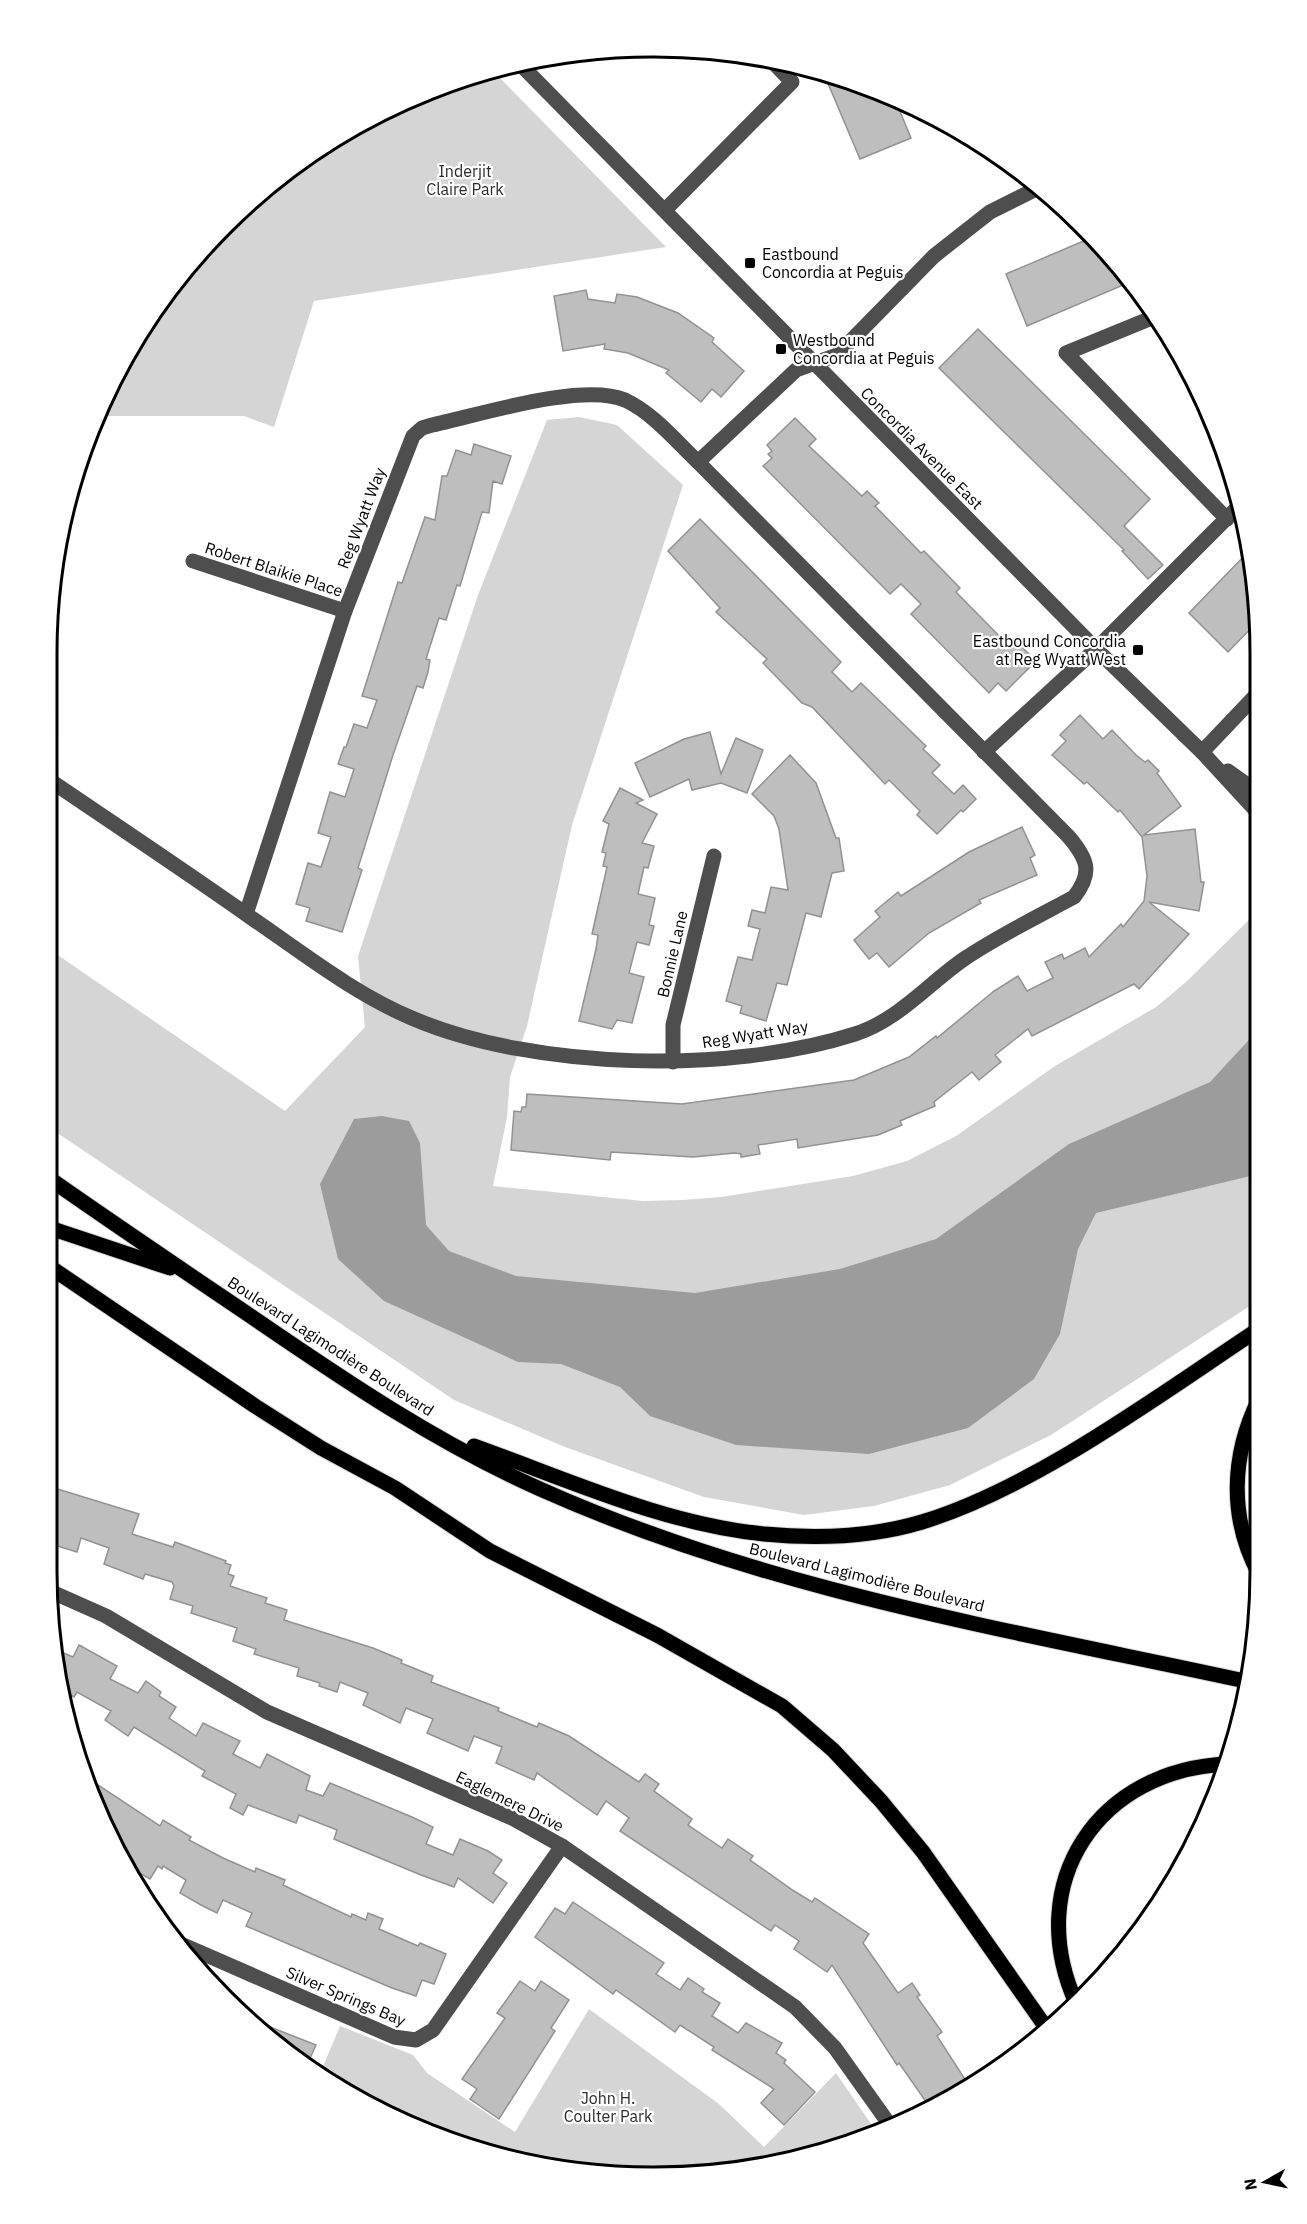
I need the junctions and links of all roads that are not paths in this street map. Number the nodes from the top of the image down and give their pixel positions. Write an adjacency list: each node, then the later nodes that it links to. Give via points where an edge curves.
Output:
1 (526, 70): 4 (street, Concordia Avenue East)
2 (781, 71): 4 (street, via 792,82)
3 (1031, 192): 6 (street, via 990,212 934,256 837,355)
4 (665, 210): 6 (street, Concordia Avenue East)
5 (1147, 320): 9 (street, via 1066,352)
6 (815, 365): 7 (street, via 796,370); 12 (street, Concordia Avenue East)
7 (698, 462): 11 (street, Reg Wyatt Way, via 625,400 594,393 422,428 408,445); 14 (street, Reg Wyatt Way)
8 (1233, 512): 9 (street)
9 (1227, 519): 12 (street)
10 (193, 561): 11 (street, Robert Blaikie Place)
11 (345, 611): 20 (street, Reg Wyatt Way)
12 (1096, 649): 14 (street); 15 (street, Concordia Avenue East)
13 (1250, 701): 15 (street)
14 (984, 752): 21 (street, Reg Wyatt Way, via 1077,847 1087,865 1085,883 1074,897 964,959 892,1015 857,1034 753,1054)
15 (1202, 752): 17 (street, Concordia Avenue East); 18 (street, Concordia Avenue East)
16 (57, 785): 20 (street, Reg Wyatt Way)
17 (1250, 787)
18 (1250, 804)
19 (714, 856): 21 (street, Bonnie Lane, via 673,1025)
20 (246, 914): 21 (street, Reg Wyatt Way, via 343,981 412,1019 470,1039 520,1050)
21 (673, 1062)
22 (57, 1184): 25 (main road, Boulevard Lagimodière Boulevard)
23 (57, 1230): 25 (main road, Boulevard Lagimodière Boulevard)
24 (57, 1272): 36 (main road, via 255,1406 395,1488 490,1551 657,1635 782,1706 833,1750 881,1801 922,1852)
25 (190, 1275): 28 (main road, Boulevard Lagimodière Boulevard)
26 (1250, 1335): 28 (main road, via 1105,1429 985,1497 922,1522 852,1534 763,1534 681,1518)
27 (1250, 1419): 29 (main road, via 1236,1497 1241,1529)
28 (418, 1427): 31 (main road, Boulevard Lagimodière Boulevard, via 537,1487 633,1528 784,1578 948,1618)
29 (1250, 1552)
30 (58, 1594): 33 (street, Eaglemere Drive, via 106,1616 267,1712 512,1818)
31 (1240, 1680)
32 (1217, 1765): 35 (main road, via 1179,1770 1149,1782 1120,1800 1076,1851 1064,1879 1058,1914 1066,1980)
33 (562, 1846): 34 (street, Silver Springs Bay, via 433,2030 416,2040 394,2037); 37 (street, Eaglemere Drive, via 795,2007 835,2048)
34 (192, 1949)
35 (1073, 1994)
36 (1043, 2023)
37 (886, 2120)

